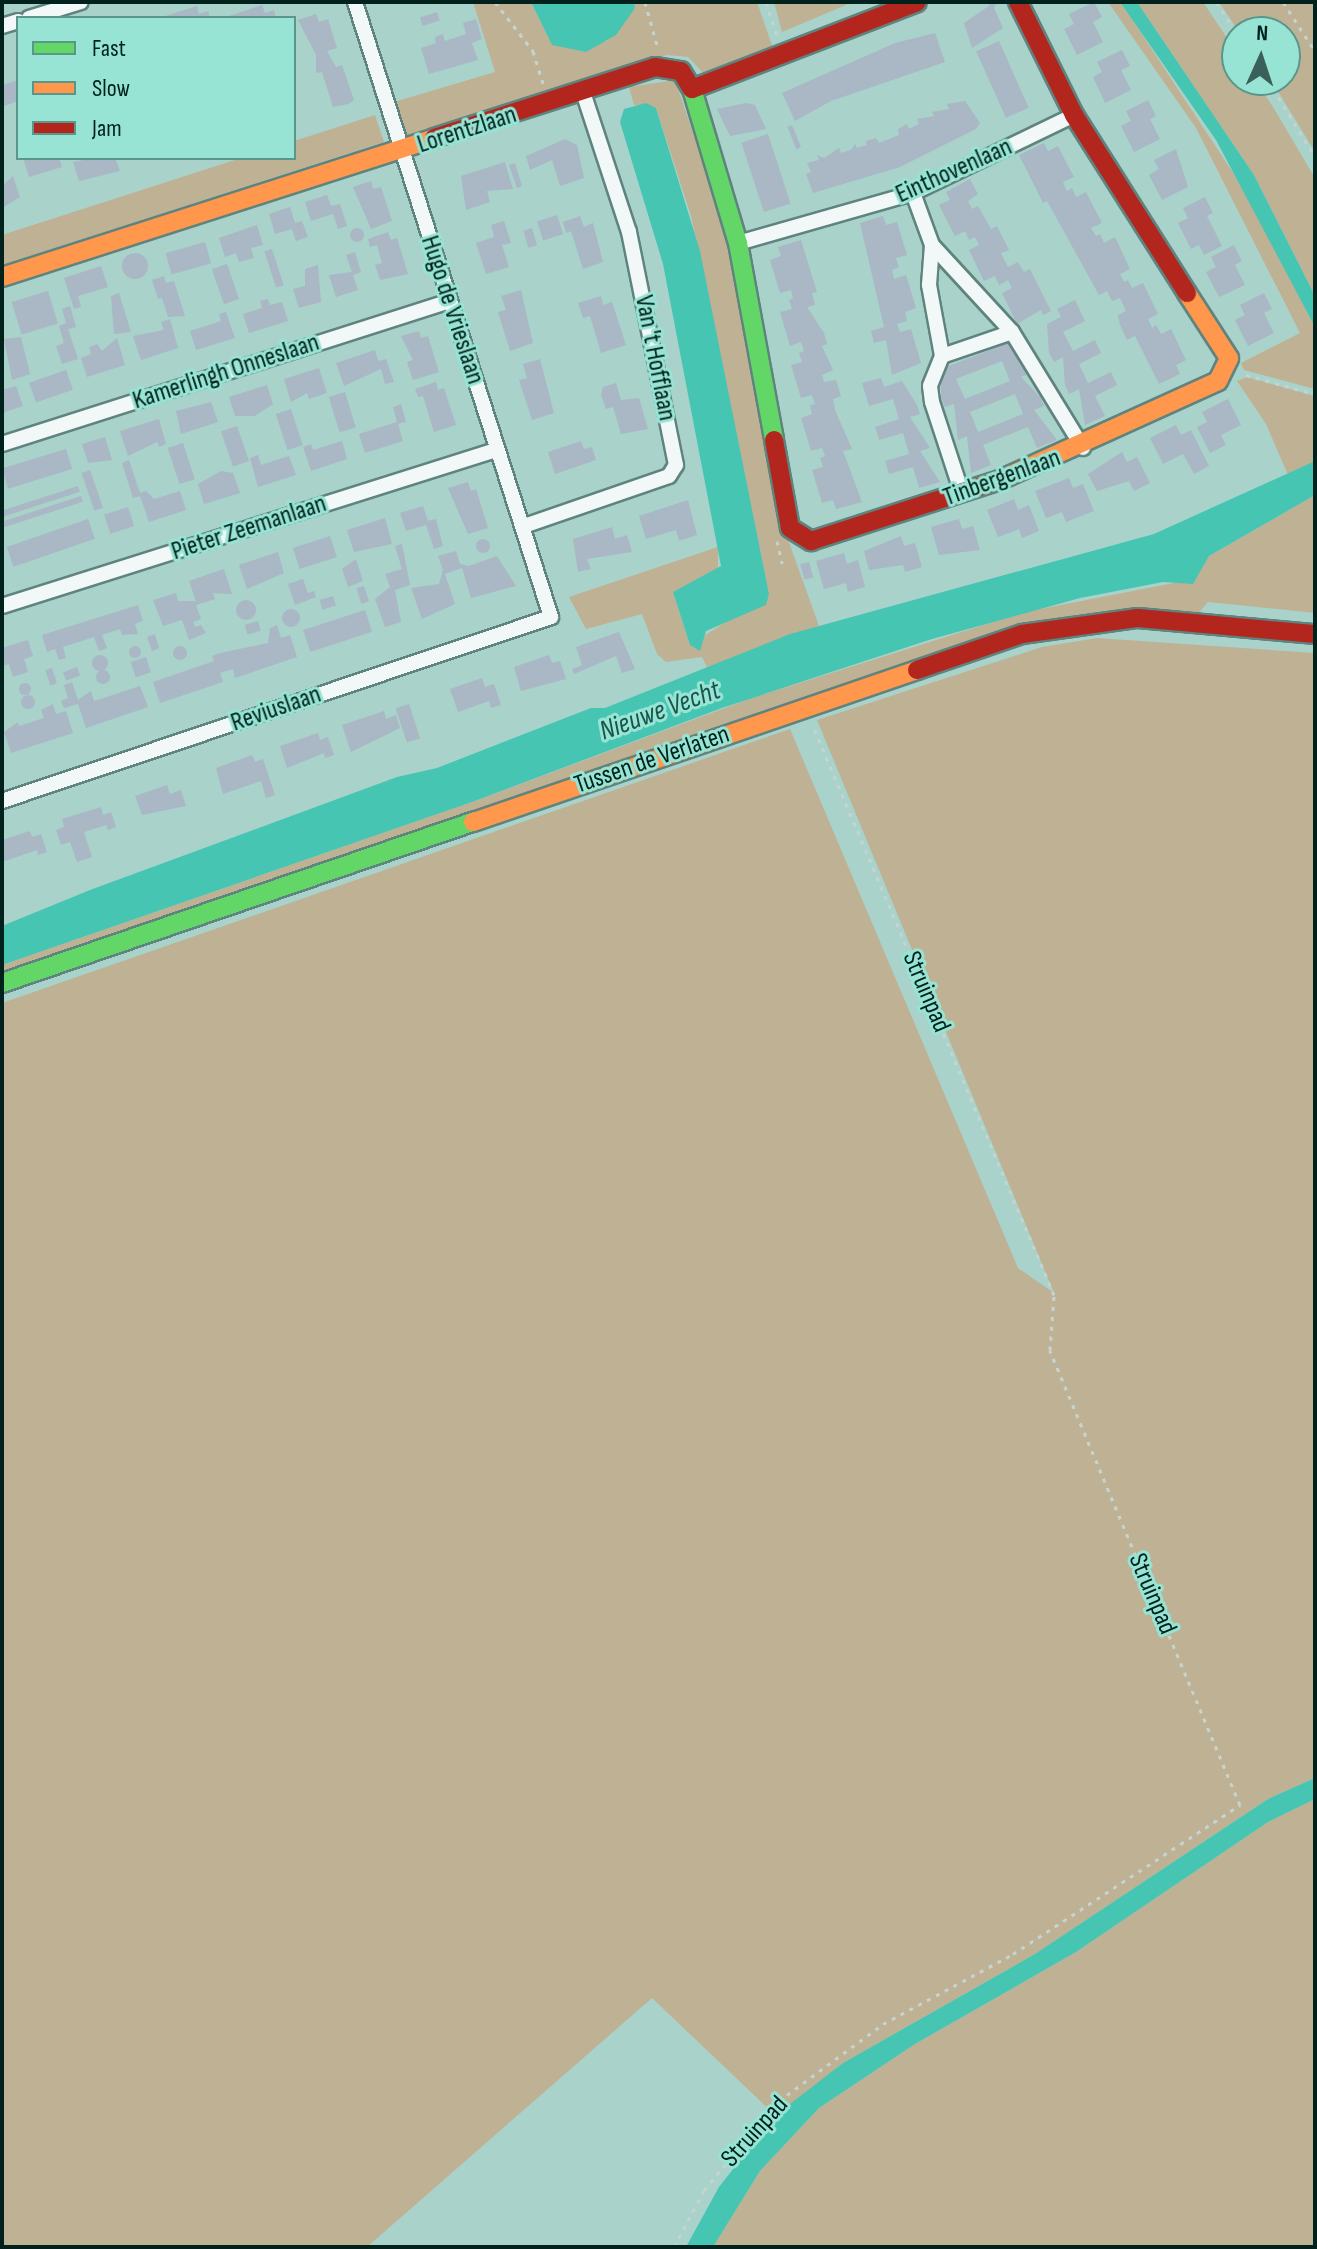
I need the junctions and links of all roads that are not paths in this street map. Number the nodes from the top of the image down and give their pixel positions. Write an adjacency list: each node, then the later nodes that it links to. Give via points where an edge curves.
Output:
1 (81, 2): 5 (street)
2 (355, 2): 9 (street, Hugo de Vrieslaan)
3 (917, 2): 6 (street)
4 (1018, 2): 8 (street)
5 (36, 16)
6 (692, 89): 7 (street, Lorentzlaan, via 681,71 662,65); 11 (street, Tinbergenlaan)
7 (583, 92): 9 (street, Lorentzlaan); 21 (street, Van 't Hofflaan, via 629,232 676,465 669,476)
8 (1074, 115): 10 (street, Einthovenlaan); 18 (street, Tinbergenlaan, via 1229,358 1218,381)
9 (402, 151): 13 (street, Lorentzlaan); 14 (street, Hugo de Vrieslaan)
10 (913, 193): 11 (street, Einthovenlaan); 12 (street)
11 (738, 243): 20 (street, Tinbergenlaan, via 790,528 811,541)
12 (932, 245): 15 (street); 16 (street, via 929,285)
13 (2, 277)
14 (449, 301): 17 (street, Kamerlingh Onneslaan); 19 (street, Hugo de Vrieslaan)
15 (1012, 332): 16 (street); 18 (street)
16 (942, 356): 20 (street, via 930,386 932,402)
17 (2, 444)
18 (1083, 448): 20 (street, Tinbergenlaan)
19 (496, 450): 21 (street, Hugo de Vrieslaan); 22 (street, Pieter Zeemanlaan)
20 (962, 493)
21 (524, 526): 23 (street, Hugo de Vrieslaan)
22 (2, 606)
23 (551, 617): 25 (street, Reviuslaan)
24 (1315, 634): 26 (street, Tussen de Verlaten, via 1266,634 1163,619 1070,624 1000,640)
25 (2, 801)
26 (2, 983)

